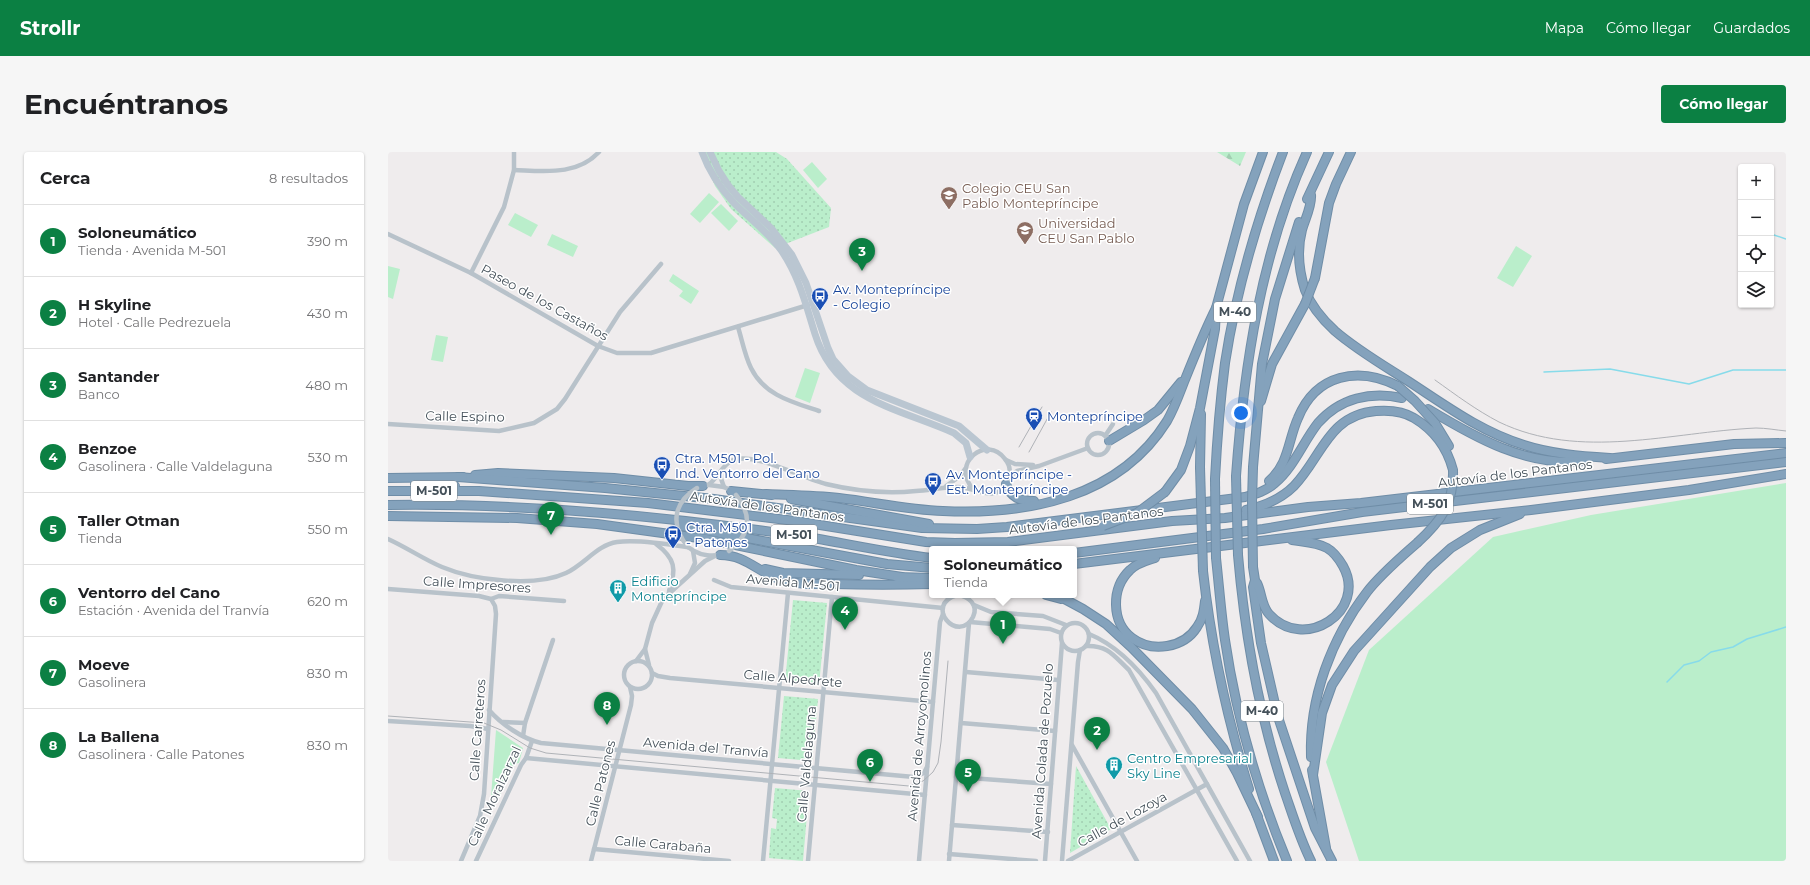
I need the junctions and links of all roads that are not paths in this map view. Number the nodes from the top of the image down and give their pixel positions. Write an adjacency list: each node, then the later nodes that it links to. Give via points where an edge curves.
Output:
1 (514, 152): 10 (street)
2 (599, 152): 10 (street, via 575,168 557,172)
3 (702, 152): 15 (street, via 722,188 734,203 767,233 786,258)
4 (710, 152): 15 (street, via 718,171 728,185 771,228 789,251 801,270)
5 (1263, 152): 16 (highway, via 1244,204)
6 (1283, 152): 159 (highway, M-40, bridge, via 1266,195 1238,294 1225,362 1215,479 1216,558 1225,640 1234,689 1253,767)
7 (1307, 152): 160 (highway, M-40, bridge, via 1288,199 1259,298 1241,409 1236,476 1238,555 1247,639 1255,684 1275,763)
8 (1329, 152): 11 (highway)
9 (1351, 152): 24 (highway, bridge, via 1330,203 1315,278 1305,304 1272,364)
10 (514, 170): 14 (street, via 504,208)
11 (1310, 195): 24 (highway, via 1288,254 1275,299 1261,371); 34 (highway, via 1312,202 1299,248 1300,267 1314,307 1335,331 1432,397 1477,425 1504,438 1547,452)
12 (388, 234): 14 (street, Paseo de los Castaños)
13 (662, 264): 18 (street, Calle Espino, via 620,312)
14 (471, 273): 18 (street, Paseo de los Castaños)
15 (810, 304): 17 (street, Paseo de los Castaños); 30 (street, via 833,359 848,376 867,390 959,426); 32 (street, via 821,351 842,381 865,396 954,433 966,444)
16 (1216, 308): 19 (highway); 21 (highway, via 1215,328)
17 (738, 327): 18 (street, Paseo de los Castaños, via 651,354 618,353); 23 (street, via 750,368 764,388 786,400)
18 (598, 346): 25 (street, Calle Espino, via 565,399 557,408 534,423 499,431)
19 (1188, 374): 27 (highway, via 1158,410 1144,420); 53 (highway, via 1167,421 1135,460 1106,481 1083,493)
20 (1402, 398): 52 (highway, via 1376,394 1362,396 1330,411 1275,484 1261,493)
21 (1200, 408): 60 (highway, bridge, via 1181,470 1165,492 1137,513 1102,526); 82 (highway, bridge, via 1203,571)
22 (1428, 409): 34 (highway, via 1476,437 1524,455 1560,461)
23 (819, 411)
24 (1256, 421): 77 (highway, bridge, via 1252,527)
25 (388, 424)
26 (1114, 424): 27 (street)
27 (1107, 438): 29 (street, via 1097,433 1093,435 1088,442); 29 (street, via 1109,447 1102,455 1096,455)
28 (1786, 443): 34 (highway, via 1734,444)
29 (1088, 448): 37 (street)
30 (987, 450): 32 (street, via 981,450); 35 (street, via 996,451)
31 (1786, 453): 58 (highway, Autovía de los Pantanos / M-501, via 1361,503 1225,518)
32 (970, 457): 38 (street)
33 (1449, 457): 52 (highway, bridge, via 1449,446 1435,423 1398,386 1385,380 1360,375 1336,379 1324,385 1304,406 1297,418 1286,458 1274,478 1249,493); 58 (highway, via 1436,435 1412,417 1399,412 1370,411 1336,428 1326,438 1295,485 1277,499 1259,507); 128 (highway, bridge, via 1453,482 1450,499 1442,517 1388,568 1366,593 1332,649 1314,711 1310,743)
34 (1610, 458)
35 (1006, 460): 37 (street, via 1015,464); 43 (street, via 1010,471)
36 (1786, 462): 66 (highway, Autovía de los Pantanos / M-501, via 1362,512 1263,529)
37 (1039, 466): 43 (street, via 1017,471)
38 (965, 469): 46 (street, via 959,477); 47 (street, via 968,484)
39 (720, 473): 45 (street, via 713,482); 46 (street, via 724,466 732,461 749,458 826,484 853,489 895,492); 50 (street)
40 (1786, 474): 55 (highway, via 1689,490)
41 (458, 477): 42 (highway); 45 (highway, via 498,473 614,478); 59 (highway, via 714,499 884,524)
42 (388, 478)
43 (1008, 480): 47 (street, via 995,493 980,493); 53 (highway, via 1009,492 1014,498 1023,501)
44 (388, 482): 49 (highway, via 451,486)
45 (703, 486): 50 (street); 64 (street, bridge, via 688,493 677,515 677,530)
46 (943, 488): 47 (street)
47 (973, 489)
48 (388, 491): 49 (highway, Autovía de los Pantanos / M-501)
49 (480, 491): 60 (highway, Autovía de los Pantanos / M-501, via 583,497 712,510 926,542 1008,542)
50 (730, 491): 51 (highway); 68 (street, bridge, via 743,503 747,525 738,544)
51 (766, 494): 53 (highway, via 839,498 943,511 982,512); 59 (highway)
52 (1223, 500): 59 (highway, via 1007,527)
53 (1055, 501)
54 (388, 505): 57 (highway, Autovía de los Pantanos / M-501, via 512,507)
55 (1531, 510): 62 (highway); 128 (highway, via 1480,530 1451,548 1430,567 1354,651 1332,685 1322,713)
56 (388, 516): 74 (highway, via 517,518 597,524 706,539)
57 (654, 519): 69 (highway, Autovía de los Pantanos / M-501, via 801,536); 72 (highway, via 858,559)
58 (1172, 521): 60 (highway, Autovía de los Pantanos / M-501)
59 (949, 529)
60 (1063, 536)
61 (388, 539): 63 (street, via 442,567 460,573 522,580 540,580 566,573 604,546 617,542)
62 (1283, 539): 67 (highway); 77 (highway, via 1315,543 1339,558 1348,581 1344,605 1327,623 1302,630 1290,628 1269,614 1262,604)
63 (654, 543): 64 (street); 80 (street, via 672,560 674,574)
64 (688, 547): 65 (street)
65 (693, 551): 68 (street, via 708,556); 73 (street, via 695,563)
66 (1077, 553)
67 (1164, 554): 70 (highway); 82 (highway, via 1130,570 1122,579 1117,591 1115,606 1118,618 1123,629 1132,638 1150,646 1164,647 1188,638 1198,627)
68 (718, 555): 71 (highway, via 732,555); 73 (street, via 705,561)
69 (929, 557)
70 (1077, 564)
71 (753, 566): 74 (highway, via 783,573); 78 (highway, via 765,574 783,580 811,584)
72 (929, 568)
73 (688, 577): 80 (street)
74 (902, 577): 75 (highway)
75 (929, 578)
76 (714, 580): 81 (street, Avenida M-501, via 731,588)
77 (1255, 580): 141 (highway, via 1261,643 1270,688 1315,828)
78 (929, 584)
79 (388, 589): 88 (street, Calle Impresores)
80 (669, 592): 101 (street, via 658,607)
81 (788, 593): 83 (street, Avenida M-501); 109 (street)
82 (1206, 596): 136 (highway, via 1222,690)
83 (832, 597): 92 (street, Avenida M-501); 110 (street, Calle Valdelaguna)
84 (950, 598): 92 (street)
85 (968, 598): 91 (street)
86 (1056, 598): 90 (highway)
87 (1062, 598): 90 (highway)
88 (490, 599): 89 (street, Calle Impresores, via 499,596); 112 (street, Calle Carreteros, via 495,606 496,614)
89 (564, 601)
90 (1067, 601): 136 (highway, via 1106,624 1192,709 1223,748)
91 (974, 605): 94 (street, via 974,614); 95 (street, via 991,612 1043,616)
92 (943, 608): 93 (street)
93 (943, 614): 94 (street, via 950,624 963,626); 111 (street, Avenida de Arroyomolinos, via 940,622)
94 (969, 623): 96 (street, via 1050,629); 105 (street)
95 (1066, 625): 96 (street); 97 (street, via 1072,622 1080,623 1086,627)
96 (1061, 633): 99 (street)
97 (1089, 634): 100 (street); 132 (street, via 1105,641 1147,681)
98 (553, 640): 115 (street)
99 (1062, 642): 102 (street, via 1066,648); 107 (street, Avenida Colada de Pozuelo)
100 (1086, 646): 102 (street); 134 (street, via 1098,645 1105,648 1129,670)
101 (645, 649): 103 (street); 104 (street)
102 (1080, 650): 121 (street)
103 (636, 661): 104 (street); 108 (street, via 631,662 625,670 624,680)
104 (649, 666): 106 (street)
105 (966, 672): 107 (street); 116 (street)
106 (652, 673): 108 (street, via 651,682 644,688); 109 (street, Calle Alpedrete, via 670,678)
107 (1058, 680): 118 (street, Avenida Colada de Pozuelo)
108 (630, 688): 122 (street, Calle Patones, via 631,705)
109 (779, 688): 110 (street, Calle Alpedrete); 124 (street)
110 (824, 692): 111 (street, Calle Alpedrete); 127 (street, Calle Valdelaguna)
111 (933, 702): 125 (street, Avenida de Arroyomolinos)
112 (489, 710): 114 (street, Avenida del Tranvía); 117 (street, Calle Carreteros)
113 (388, 721): 117 (street)
114 (501, 721): 115 (street); 119 (street, Avenida del Tranvía)
115 (525, 723): 119 (street)
116 (961, 723): 118 (street); 129 (street)
117 (488, 729): 143 (street, Calle Carreteros, via 480,816)
118 (1055, 731): 131 (street, Avenida Colada de Pozuelo)
119 (523, 736): 120 (street, Avenida del Tranvía)
120 (532, 741): 122 (street, Avenida del Tranvía); 123 (street, Calle Moralzarzal)
121 (1072, 745): 139 (street); 153 (street)
122 (619, 750): 124 (street, Avenida del Tranvía); 126 (street, Calle Patones)
123 (526, 758): 126 (street); 144 (street, Calle Moralzarzal)
124 (772, 764): 127 (street, Avenida del Tranvía); 130 (street)
125 (927, 767): 127 (street, Avenida del Tranvía, via 924,773 914,777); 135 (street, Avenida de Arroyomolinos)
126 (614, 768): 130 (street); 140 (street, Calle Patones)
127 (816, 768): 133 (street, Calle Valdelaguna)
128 (1313, 774): 141 (highway)
129 (956, 777): 131 (street); 137 (street)
130 (771, 782): 133 (street); 147 (street)
131 (1051, 784): 138 (street, Avenida Colada de Pozuelo)
132 (1207, 784): 134 (street, Calle de Lozoya); 157 (street)
133 (815, 786): 135 (street); 148 (street, Calle Valdelaguna)
134 (1197, 790): 139 (street, Calle de Lozoya); 156 (street)
135 (925, 795): 149 (street, Avenida de Arroyomolinos)
136 (1258, 817): 158 (highway)
137 (952, 825): 138 (street); 142 (street)
138 (1048, 832): 152 (street, Avenida Colada de Pozuelo)
139 (1121, 832): 154 (street, Calle de Lozoya); 155 (street)
140 (594, 848): 145 (street, Calle Patones); 146 (street, Calle Carabaña)
141 (1326, 848): 161 (highway)
142 (949, 854): 150 (street); 151 (street)
143 (461, 861)
144 (476, 861)
145 (591, 861)
146 (729, 861)
147 (763, 861)
148 (808, 861)
149 (919, 861)
150 (949, 861)
151 (1036, 861)
152 (1045, 861)
153 (1062, 861)
154 (1068, 861)
155 (1137, 861)
156 (1237, 861)
157 (1250, 861)
158 (1274, 861)
159 (1287, 861)
160 (1311, 861)
161 (1332, 861)

